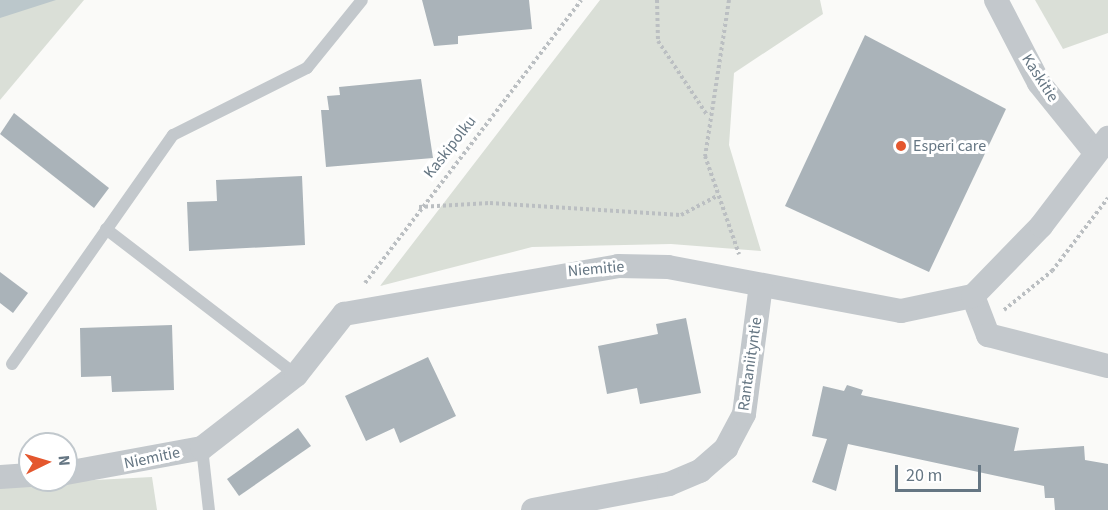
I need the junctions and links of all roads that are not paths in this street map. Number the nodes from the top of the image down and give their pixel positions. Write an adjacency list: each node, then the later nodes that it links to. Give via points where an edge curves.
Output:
1 (362, 0): 4 (lane, via 307,68 173,135)
2 (996, 0): 3 (street, Kaskitie, via 1039,83)
3 (1101, 144): 6 (street, via 1041,226)
4 (106, 229): 7 (lane); 9 (lane)
5 (752, 283): 6 (street, Niemitie, via 901,311); 9 (street, Niemitie, via 668,267 618,266 344,314); 15 (street, Rantaniityntie, via 744,414 726,448 700,471 669,484)
6 (973, 296): 8 (street, via 988,335 1008,344)
7 (12, 364)
8 (1108, 366)
9 (296, 375): 10 (street, Niemitie)
10 (202, 448): 11 (street, Niemitie); 14 (lane)
11 (78, 471)
12 (18, 476): 13 (street)
13 (0, 477)
14 (209, 510)
15 (533, 510)

